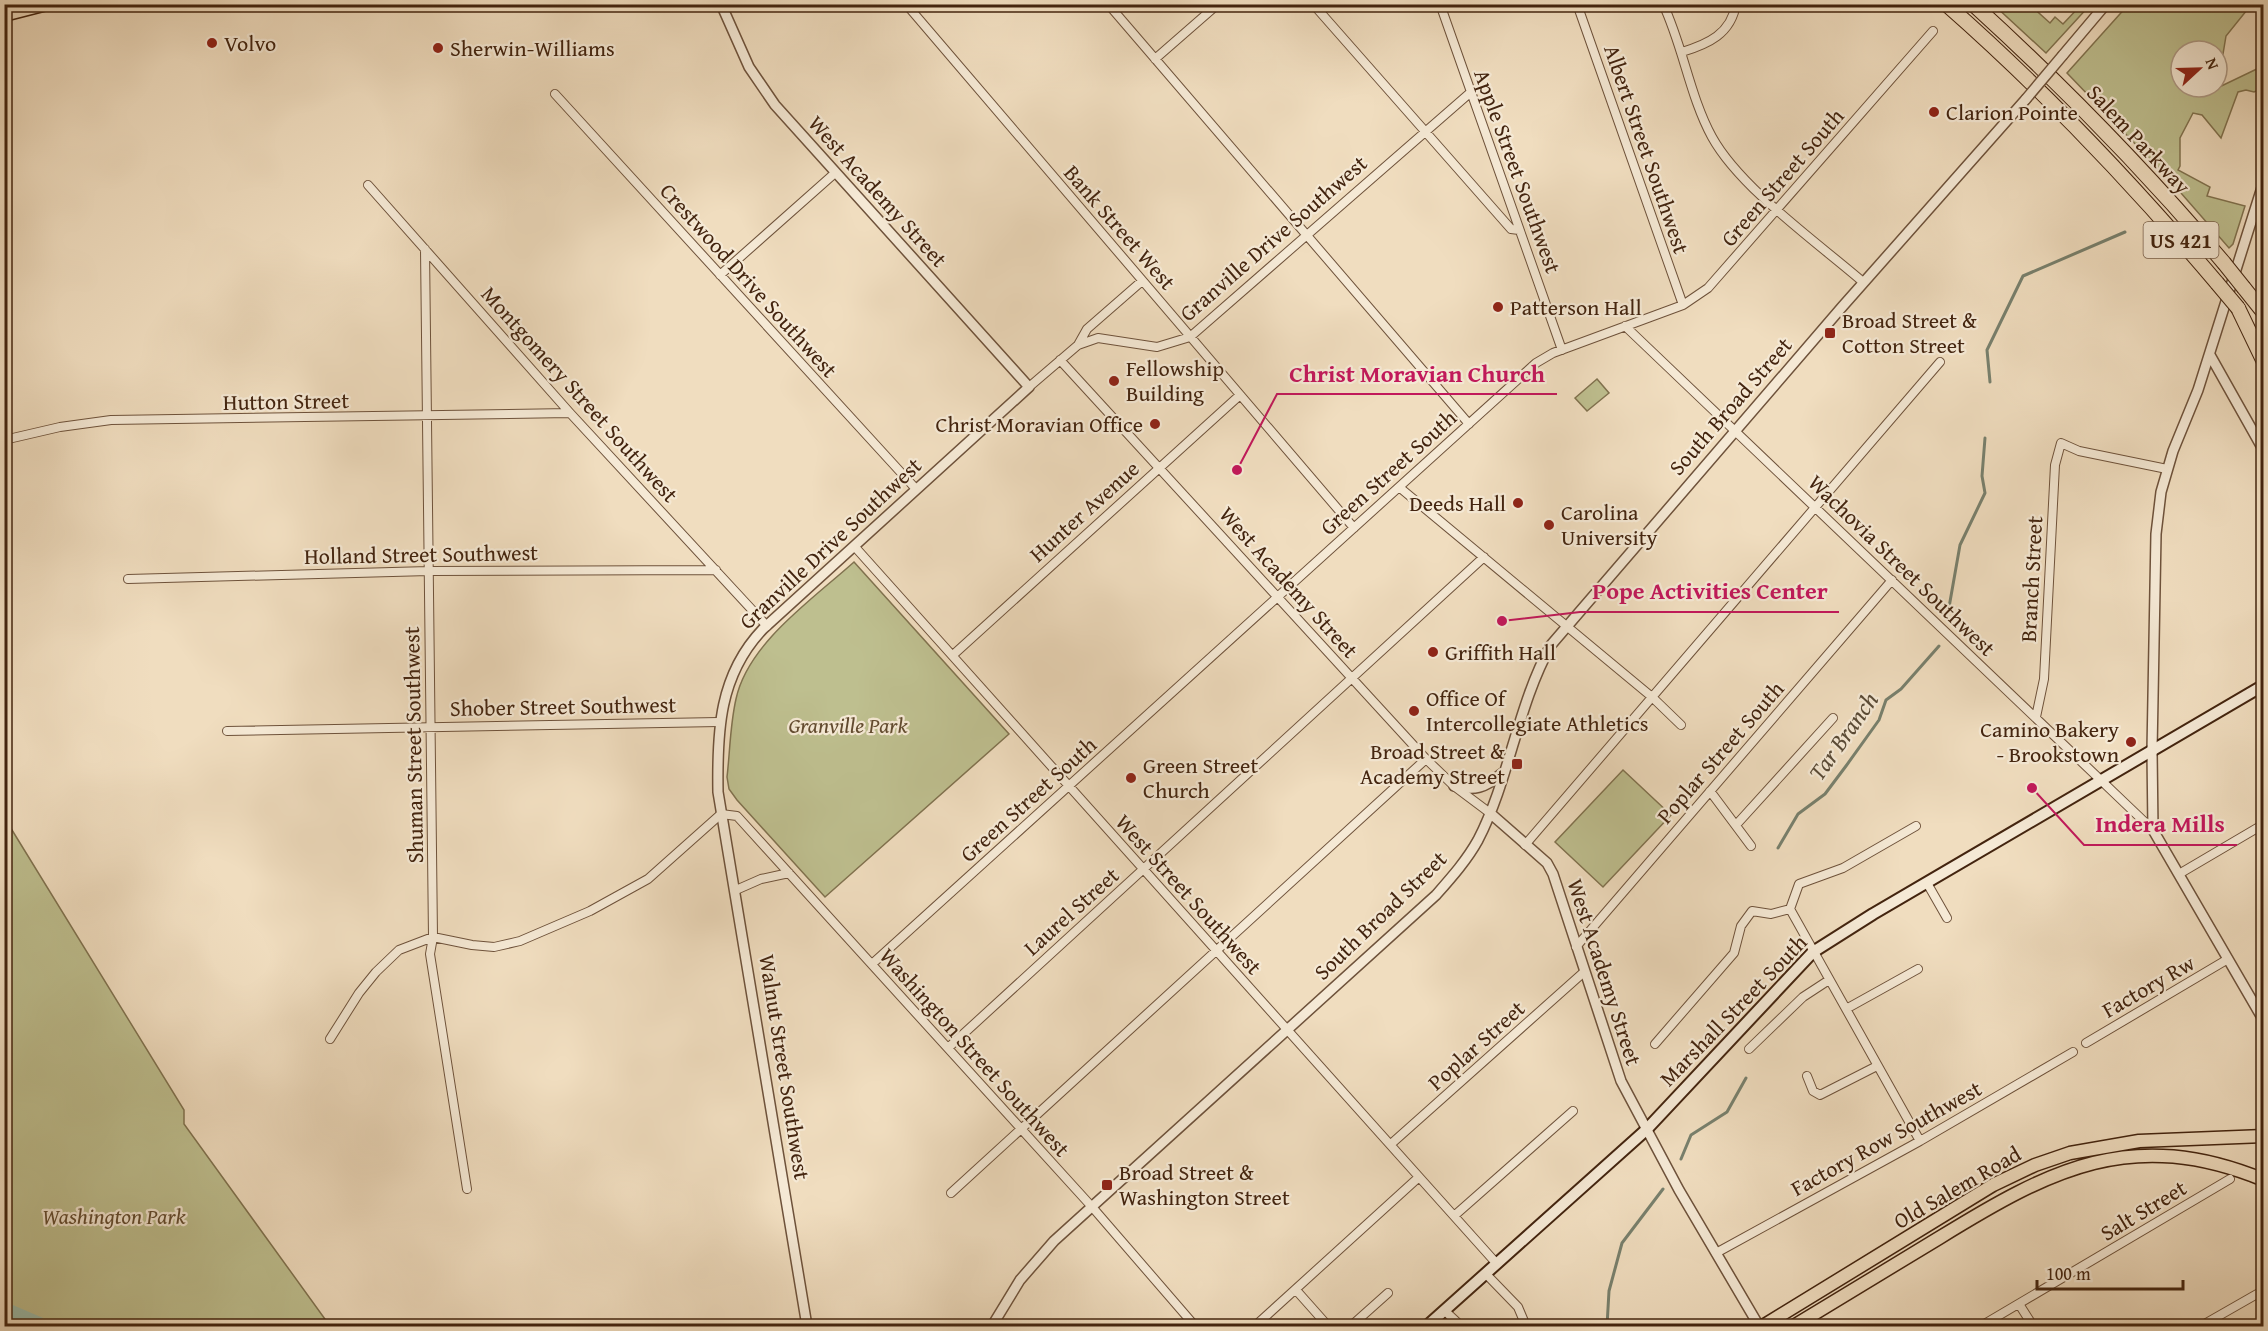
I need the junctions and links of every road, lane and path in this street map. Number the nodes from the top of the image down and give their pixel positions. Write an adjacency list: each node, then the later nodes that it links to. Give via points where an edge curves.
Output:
1 (47, 4): 14 (main road)
2 (721, 4): 21 (street, West Academy Street, via 761,87)
3 (906, 4): 29 (street, Bank Street West)
4 (1108, 4): 17 (street)
5 (1218, 4): 17 (street)
6 (1313, 4): 20 (street)
7 (1440, 4): 18 (street, Apple Street Southwest)
8 (1576, 4): 31 (street, Albert Street Southwest)
9 (1663, 4): 16 (street)
10 (1736, 4): 16 (street, via 1732,19 1718,37)
11 (1946, 4): 32 (highway, Salem Parkway / US 421, bridge, via 2067,117 2144,198)
12 (1973, 4): 33 (highway, Salem Parkway / US 421, bridge, via 2157,186)
13 (2106, 4): 30 (street, South Broad Street, bridge)
14 (4, 15)
15 (1933, 31): 24 (street, Green Street South)
16 (1682, 52): 24 (street, via 1711,135 1723,156)
17 (1155, 59): 26 (street)
18 (1471, 92): 20 (street, Granville Drive Southwest); 25 (street, Apple Street Southwest)
19 (555, 94): 28 (street, Crestwood Drive Southwest)
20 (1424, 133): 25 (street, via 1511,229); 26 (street, Granville Drive Southwest)
21 (835, 172): 28 (street); 43 (street, West Academy Street)
22 (2264, 181): 39 (street)
23 (368, 185): 27 (street, Montgomery Street Southwest)
24 (1779, 209): 30 (street); 31 (street, Green Street South, via 1717,279)
25 (1519, 230): 38 (street, Apple Street Southwest)
26 (1305, 235): 35 (street, Granville Drive Southwest); 47 (street)
27 (425, 249): 45 (street, Montgomery Street Southwest); 46 (street, Shuman Street Southwest)
28 (720, 275): 54 (street, Crestwood Drive Southwest)
29 (1142, 281): 35 (street, Bank Street West); 37 (street, Granville Drive Southwest, via 1087,329)
30 (1863, 282): 48 (street, South Broad Street)
31 (1683, 305): 34 (street, Green Street South)
32 (2238, 308): 36 (highway, Salem Parkway / US 421); 42 (highway)
33 (2262, 309)
34 (1625, 327): 38 (street, Green Street South); 48 (street, Wachovia Street Southwest)
35 (1190, 337): 37 (street, Granville Drive Southwest, via 1157,347 1098,338); 44 (street, Bank Street West)
36 (2264, 339)
37 (1078, 345): 40 (street, Granville Drive Southwest)
38 (1562, 350): 47 (street, Green Street South, via 1536,363)
39 (2210, 355): 50 (street); 52 (street)
40 (1060, 360): 43 (street, Granville Drive Southwest); 51 (street, West Academy Street)
41 (1940, 362): 55 (street)
42 (2264, 362)
43 (1029, 387): 54 (street, Granville Drive Southwest)
44 (1240, 395): 51 (street, Hunter Avenue); 56 (street, Bank Street West)
45 (570, 413): 46 (street, Hutton Street); 59 (street, Montgomery Street Southwest)
46 (427, 417): 49 (street, Hutton Street, via 111,420); 60 (street, Shuman Street Southwest)
47 (1469, 424): 53 (street, Green Street South)
48 (1736, 430): 55 (street, Wachovia Street Southwest); 64 (street, South Broad Street)
49 (4, 440)
50 (2264, 451)
51 (1158, 468): 63 (street, West Academy Street); 66 (street, Hunter Avenue)
52 (2167, 469): 70 (street, Branch Street, via 2079,451 2061,443 2055,465 2043,679); 76 (street, via 2156,534)
53 (1399, 487): 56 (street, Green Street South); 58 (street)
54 (916, 489): 57 (street, Granville Drive Southwest)
55 (1817, 507): 62 (street, Wachovia Street Southwest); 69 (street)
56 (1354, 528): 63 (street, Green Street South)
57 (855, 547): 65 (street, Granville Drive Southwest); 66 (street, West Street Southwest)
58 (1484, 557): 64 (street); 67 (street, Laurel Street)
59 (716, 570): 60 (street, Holland Street Southwest); 65 (street, Montgomery Street Southwest)
60 (429, 571): 61 (street, Holland Street Southwest); 74 (street, Shuman Street Southwest)
61 (128, 579)
62 (1892, 580): 70 (street, Wachovia Street Southwest); 82 (street, Poplar Street South)
63 (1277, 598): 67 (street, West Academy Street); 80 (street, Green Street South)
64 (1567, 625): 69 (street); 78 (street, South Broad Street, via 1538,670)
65 (767, 626): 72 (street, Granville Drive Southwest, via 735,666)
66 (953, 655): 80 (street, West Street Southwest)
67 (1351, 680): 77 (street, West Academy Street); 91 (street, Laurel Street)
68 (2264, 685): 76 (main road, Marshall Street South)
69 (1652, 697): 73 (street); 89 (street)
70 (2036, 717): 79 (street, Wachovia Street Southwest)
71 (1833, 718): 86 (street)
72 (719, 722): 74 (street, Shober Street Southwest); 84 (street, Granville Drive Southwest)
73 (1681, 725)
74 (432, 726): 75 (street, Shober Street Southwest); 98 (street, Shuman Street Southwest)
75 (227, 731)
76 (2152, 751): 79 (main road, Marshall Street South); 88 (street)
77 (1426, 759): 81 (street, West Academy Street); 100 (street)
78 (1503, 772): 81 (street, via 1484,787); 83 (street, South Broad Street)
79 (2101, 782): 88 (street, Wachovia Street Southwest); 94 (main road, Marshall Street South)
80 (1069, 786): 91 (street, West Street Southwest); 103 (street, Green Street South)
81 (1454, 786): 83 (street, West Academy Street)
82 (1710, 791): 86 (street); 99 (street, Poplar Street South)
83 (1490, 813): 89 (street, West Academy Street); 109 (street, South Broad Street, via 1463,863 1436,895)
84 (721, 814): 92 (street, Washington Street Southwest, via 737,816); 95 (street, Walnut Street Southwest); 98 (street, via 648,879 590,911 520,941 494,947)
85 (2264, 824): 93 (street)
86 (1736, 825): 90 (street)
87 (1916, 826): 96 (street, via 1843,868 1799,884)
88 (2153, 830): 93 (street)
89 (1525, 845): 99 (street, West Academy Street, via 1553,874)
90 (1751, 846)
91 (1143, 870): 100 (street, West Street Southwest); 113 (street, Laurel Street)
92 (789, 873): 95 (street); 103 (street, Washington Street Southwest)
93 (2179, 874): 102 (street)
94 (1927, 883): 97 (street); 101 (main road, Marshall Street South)
95 (736, 890): 139 (street, Walnut Street Southwest)
96 (1790, 909): 101 (street); 112 (street, via 1771,914 1752,911 1741,926 1734,953)
97 (1947, 918)
98 (433, 937): 110 (street, via 407,946 388,959 359,993); 127 (street, Shuman Street Southwest, via 430,954)
99 (1576, 947): 105 (street, West Academy Street)
100 (1214, 951): 109 (street, West Street Southwest); 119 (street)
101 (1813, 952): 106 (street); 120 (main road, Marshall Street South)
102 (2228, 960): 108 (street); 111 (street, Factory Rw)
103 (872, 964): 113 (street, Washington Street Southwest)
104 (1918, 969): 107 (street)
105 (1584, 972): 120 (street, West Academy Street, via 1621,1081); 123 (street, Poplar Street)
106 (1829, 980): 107 (street); 114 (street, via 1803,997)
107 (1846, 1009): 116 (street)
108 (2264, 1021)
109 (1288, 1030): 123 (street, West Street Southwest); 129 (street, South Broad Street)
110 (330, 1039)
111 (2086, 1043)
112 (1655, 1044)
113 (948, 1048): 119 (street, Washington Street Southwest)
114 (1749, 1049)
115 (2073, 1052): 122 (street, Factory Row Southwest)
116 (1877, 1066): 117 (street, via 1821,1095 1813,1091); 122 (street)
117 (1808, 1076)
118 (1573, 1111): 130 (street)
119 (1020, 1129): 128 (street); 129 (street, Washington Street Southwest)
120 (1646, 1130): 131 (street, West Academy Street); 132 (main road, Marshall Street South)
121 (2264, 1136): 148 (main road, Old Salem Road, via 2139,1141 2035,1165 1993,1185)
122 (1920, 1141): 131 (street, Factory Row Southwest)
123 (1391, 1144): 124 (street, West Street Southwest)
124 (1419, 1177): 130 (street, West Street Southwest); 134 (street)
125 (2230, 1179): 137 (street, Salt Street)
126 (2264, 1180): 149 (main road, Old Salem Road, via 2195,1157 2113,1158 2049,1176 2002,1199)
127 (467, 1190)
128 (951, 1193)
129 (1093, 1208): 140 (street, South Broad Street, via 1028,1269); 141 (street, Washington Street Southwest)
130 (1454, 1216): 132 (street, West Street Southwest)
131 (1716, 1253): 148 (street, West Academy Street)
132 (1497, 1264): 133 (main road, Marshall Street South)
133 (1486, 1274): 138 (main road, Marshall Street South); 147 (street, via 1518,1307)
134 (1296, 1290): 142 (street); 143 (street)
135 (2264, 1290): 152 (street)
136 (1388, 1293): 144 (street)
137 (2019, 1304): 150 (street, Salt Street); 151 (street)
138 (1445, 1311): 145 (main road, Marshall Street South); 146 (street)
139 (807, 1326)
140 (992, 1326)
141 (1195, 1326)
142 (1255, 1326)
143 (1328, 1326)
144 (1351, 1326)
145 (1427, 1326)
146 (1461, 1326)
147 (1526, 1326)
148 (1761, 1326)
149 (1794, 1326)
150 (1981, 1326)
151 (2033, 1326)
152 (2201, 1326)

